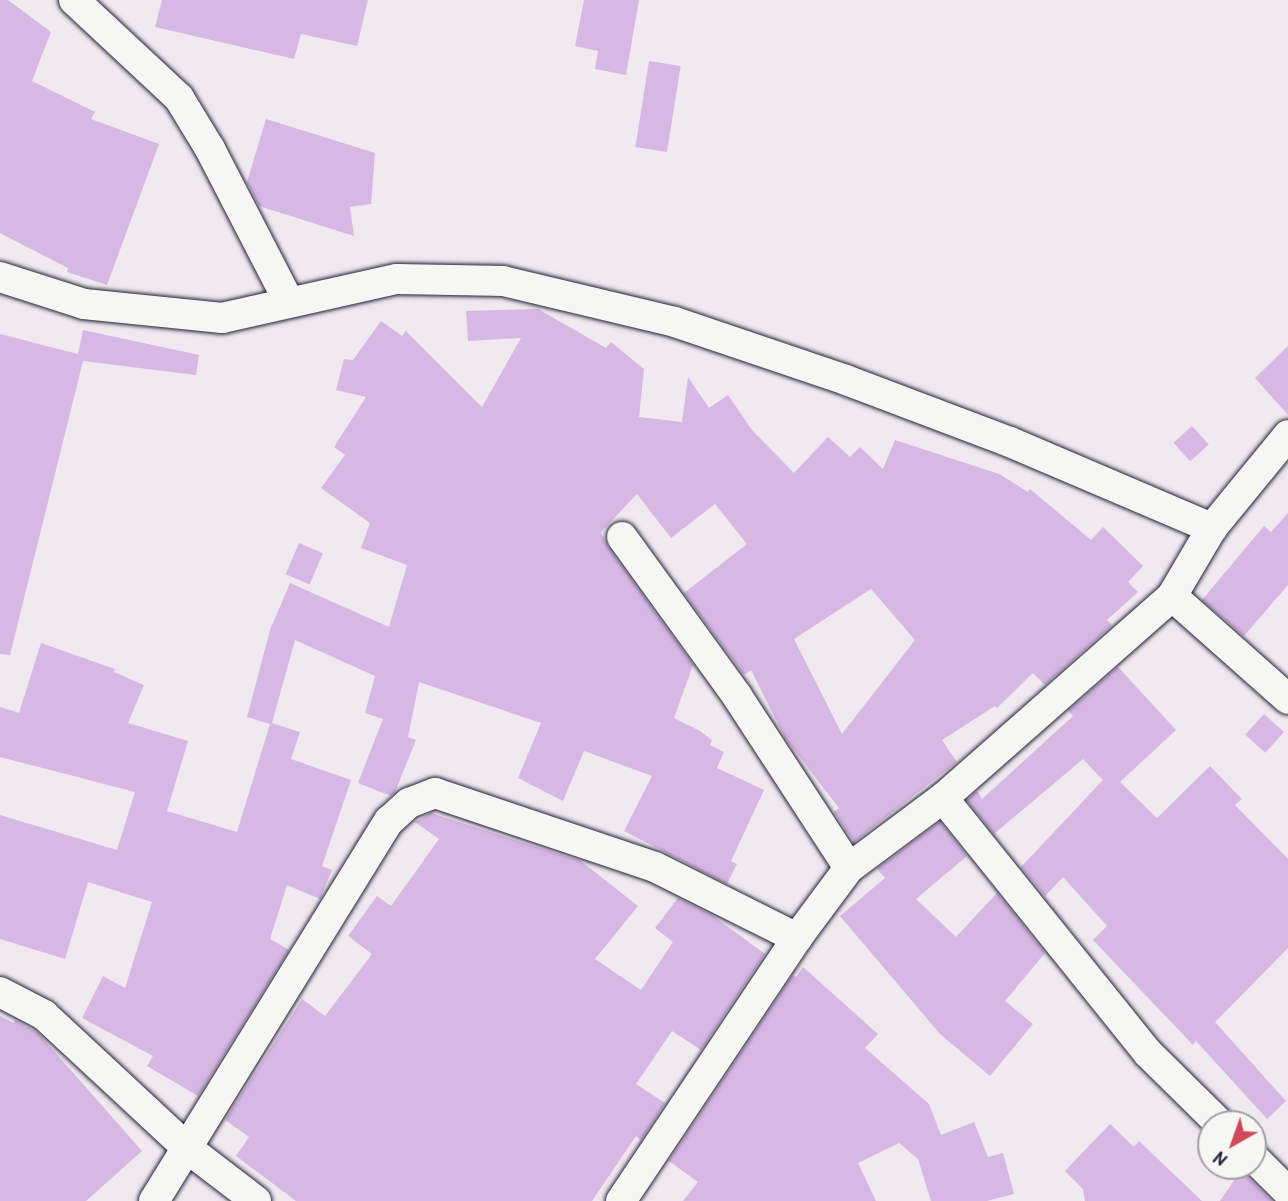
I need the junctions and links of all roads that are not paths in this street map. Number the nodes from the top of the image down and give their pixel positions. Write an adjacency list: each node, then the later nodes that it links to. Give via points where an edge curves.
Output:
1 (74, 0): 3 (street, via 179,98 211,149)
2 (0, 277): 3 (street, via 84,304 152,313 222,318)
3 (289, 302): 5 (street, via 397,279 503,281 649,316 896,399)
4 (1288, 435): 5 (street)
5 (1212, 528): 7 (street)
6 (622, 537): 10 (street, via 737,696)
7 (1172, 596): 8 (street); 9 (street)
8 (1288, 699)
9 (943, 798): 10 (street); 13 (street, via 1148,1053)
10 (849, 867): 11 (street)
11 (797, 938): 14 (street, via 655,867 435,793 409,803 389,821); 19 (street)
12 (0, 992): 14 (street, via 44,1015)
13 (1206, 1110)
14 (187, 1148): 17 (street); 18 (street)
15 (1267, 1171): 16 (street)
16 (1288, 1192)
17 (154, 1201)
18 (256, 1201)
19 (621, 1201)

